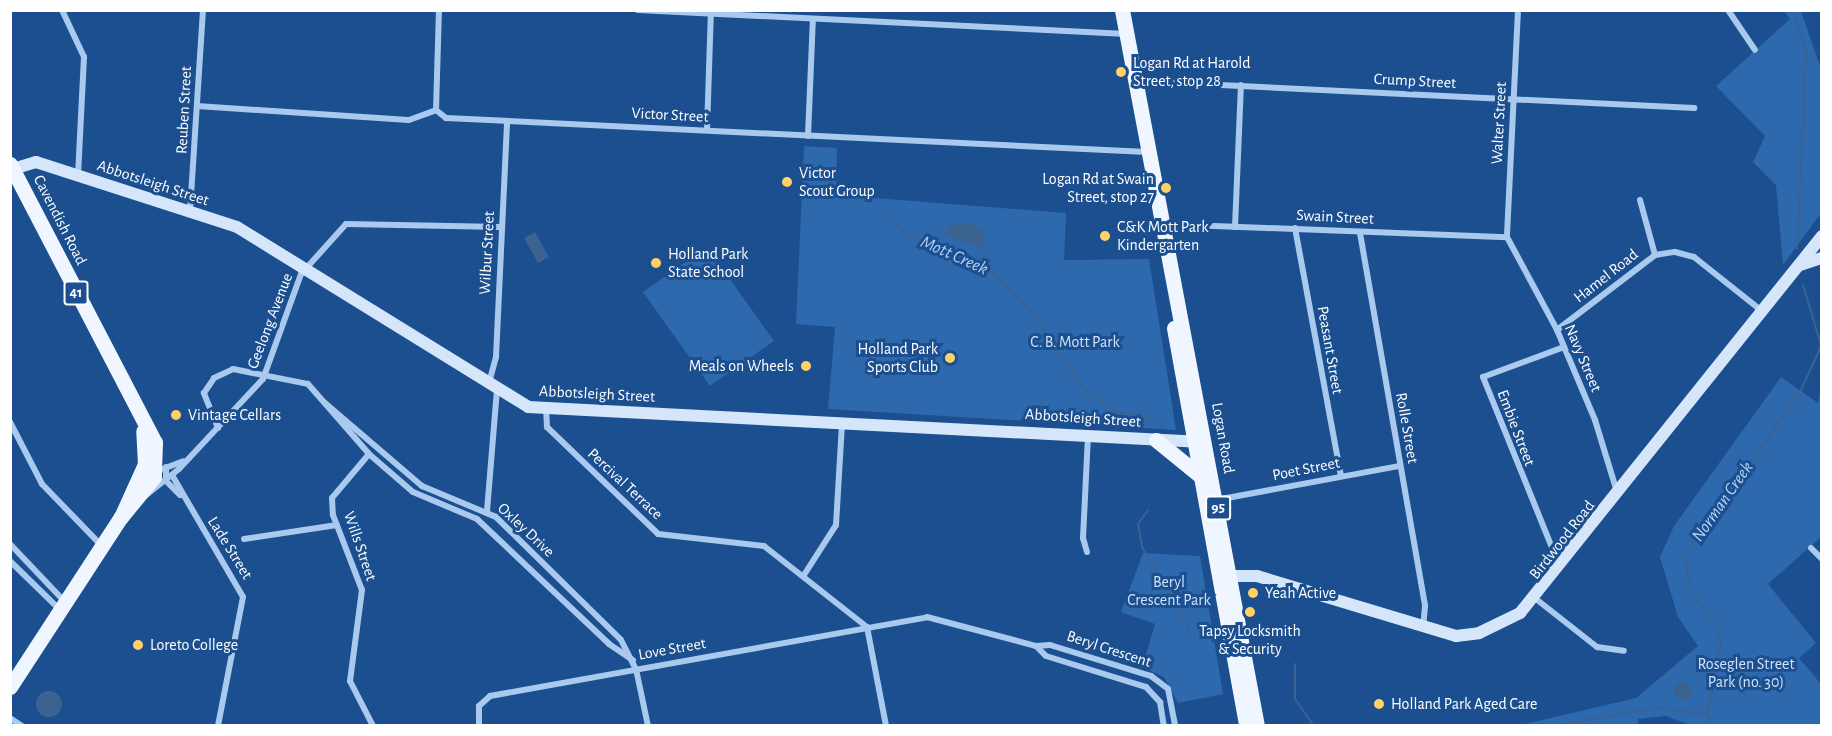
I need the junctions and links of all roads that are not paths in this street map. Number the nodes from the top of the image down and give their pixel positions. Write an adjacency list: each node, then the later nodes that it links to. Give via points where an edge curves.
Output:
1 (62, 10): 23 (street, via 84,57)
2 (203, 10): 15 (street, Reuben Street)
3 (439, 10): 17 (street)
4 (638, 10): 8 (street)
5 (1122, 10): 10 (main road, Logan Road / 95)
6 (1518, 10): 14 (street, Walter Street)
7 (1728, 10): 11 (street)
8 (711, 12): 9 (street); 19 (street)
9 (813, 19): 10 (street); 20 (street)
10 (1126, 34): 12 (main road, Logan Road / 95)
11 (1755, 50)
12 (1135, 81): 13 (street, Crump Street); 21 (main road, Logan Road / 95)
13 (1241, 85): 14 (street, Crump Street); 27 (street)
14 (1515, 98): 16 (street, Crump Street); 32 (street, Walter Street)
15 (197, 106): 17 (street, via 409,120); 25 (street, Reuben Street)
16 (1694, 108)
17 (436, 110): 18 (street, Victor Street, via 446,118)
18 (507, 121): 19 (street, Victor Street); 28 (street, Wilbur Street)
19 (707, 130): 20 (street, Victor Street)
20 (808, 136): 21 (street, Victor Street)
21 (1148, 152): 26 (main road, Logan Road / 95)
22 (13, 172): 23 (street, Abbotsleigh Street, via 36,162); 44 (main road, Cavendish Road / 41)
23 (78, 176): 25 (street, Abbotsleigh Street)
24 (1640, 200): 33 (street)
25 (190, 212): 35 (street, Abbotsleigh Street, via 237,227)
26 (1161, 224): 27 (street, Swain Street); 49 (main road, Logan Road / 95)
27 (1234, 226): 29 (street, Swain Street)
28 (502, 227): 35 (street, Geelong Avenue, via 357,220 335,233); 40 (street, Wilbur Street)
29 (1295, 228): 30 (street, Swain Street); 56 (street, Peasant Street)
30 (1360, 232): 32 (street, Swain Street); 52 (street, Rolle Street)
31 (1821, 236): 34 (street)
32 (1507, 237): 37 (street, Navy Street)
33 (1655, 255): 36 (street, Hamel Road, via 1689,254); 37 (street, Hamel Road)
34 (1814, 257): 36 (street, Birdwood Road, via 1798,266)
35 (306, 268): 39 (street, Geelong Avenue); 40 (street, Abbotsleigh Street)
36 (1762, 311): 58 (street, Birdwood Road)
37 (1557, 330): 38 (street, Navy Street)
38 (1564, 347): 58 (street, Navy Street, via 1595,420 1609,481); 71 (street, Embie Street, via 1483,377 1550,554)
39 (263, 379): 41 (street, Oxley Drive, via 308,384); 46 (street, Geelong Avenue); 46 (street, Oxley Drive, via 232,369 208,382 204,393)
40 (493, 387): 42 (street, Abbotsleigh Street, via 519,404); 61 (street, Wilbur Street)
41 (325, 403): 50 (street, Oxley Drive); 61 (street, Oxley Drive, via 422,486)
42 (546, 407): 45 (street, Abbotsleigh Street); 72 (street, Percival Terrace, via 547,427 658,534 764,546)
43 (10, 422): 66 (street, via 42,484)
44 (142, 422): 53 (main road, Cavendish Road / 41, via 155,442); 57 (main road, Cavendish Road / 41, via 146,456)
45 (842, 422): 47 (street, Abbotsleigh Street); 72 (street, via 836,525)
46 (219, 428): 51 (street, Geelong Avenue)
47 (1088, 435): 48 (street, Abbotsleigh Street); 68 (street)
48 (1156, 440): 49 (street, Abbotsleigh Street); 55 (main road)
49 (1199, 442): 55 (main road, Logan Road / 95); 60 (main road, Logan Road / 95)
50 (369, 454): 63 (street, Wills Street, via 336,487 332,498); 80 (street, Oxley Drive, via 413,492 477,519 609,644)
51 (183, 461): 53 (street, Geelong Avenue); 54 (street, Geelong Avenue)
52 (1400, 466): 56 (street, Poet Street); 77 (street, Rolle Street, via 1425,606)
53 (163, 473): 54 (street, Geelong Avenue); 57 (street, Geelong Avenue); 59 (street, Lade Street); 62 (main road, Cavendish Road / 41)
54 (172, 475): 59 (street, Lade Street)
55 (1200, 475): 73 (main road, Logan Road / 95)
56 (1341, 476): 60 (street, Poet Street)
57 (141, 478): 62 (main road, Cavendish Road / 41)
58 (1619, 494): 71 (street, Birdwood Road)
59 (180, 495): 85 (street, Lade Street, via 243,597)
60 (1216, 500): 73 (main road, Logan Road / 95)
61 (487, 511): 80 (street, Oxley Drive, via 621,640)
62 (121, 517): 66 (main road, Cavendish Road / 41)
63 (338, 525): 64 (street); 86 (street, Wills Street, via 362,590 350,681)
64 (244, 539)
65 (10, 544): 75 (street)
66 (102, 546): 75 (main road, Cavendish Road / 41)
67 (1811, 548): 69 (street)
68 (1087, 552)
69 (1821, 559)
70 (10, 561): 75 (street)
71 (1562, 567): 74 (street, Birdwood Road)
72 (804, 575): 76 (street, Percival Terrace)
73 (1224, 576): 77 (street, Birdwood Road, via 1257,576); 92 (main road, Logan Road / 95); 93 (main road, Logan Road / 95)
74 (1536, 599): 77 (street, Birdwood Road, via 1473,635); 79 (street, via 1597,647)
75 (63, 606): 82 (main road, Cavendish Road / 41)
76 (867, 627): 78 (street, Beryl Crescent, via 939,618); 81 (street, Love Street); 89 (street)
77 (1423, 627)
78 (1036, 646): 90 (street, Beryl Crescent, via 1046,657 1146,687 1160,702); 91 (street, Beryl Crescent, via 1050,645 1151,676 1168,689)
79 (1624, 651)
80 (633, 660): 81 (street, Oxley Drive)
81 (636, 669): 87 (street, Love Street, via 483,698); 88 (street, Oxley Drive)
82 (10, 687)
83 (10, 718): 84 (street)
84 (22, 726)
85 (218, 726)
86 (373, 726)
87 (478, 726)
88 (648, 726)
89 (886, 726)
90 (1164, 726)
91 (1175, 726)
92 (1246, 726)
93 (1257, 726)

